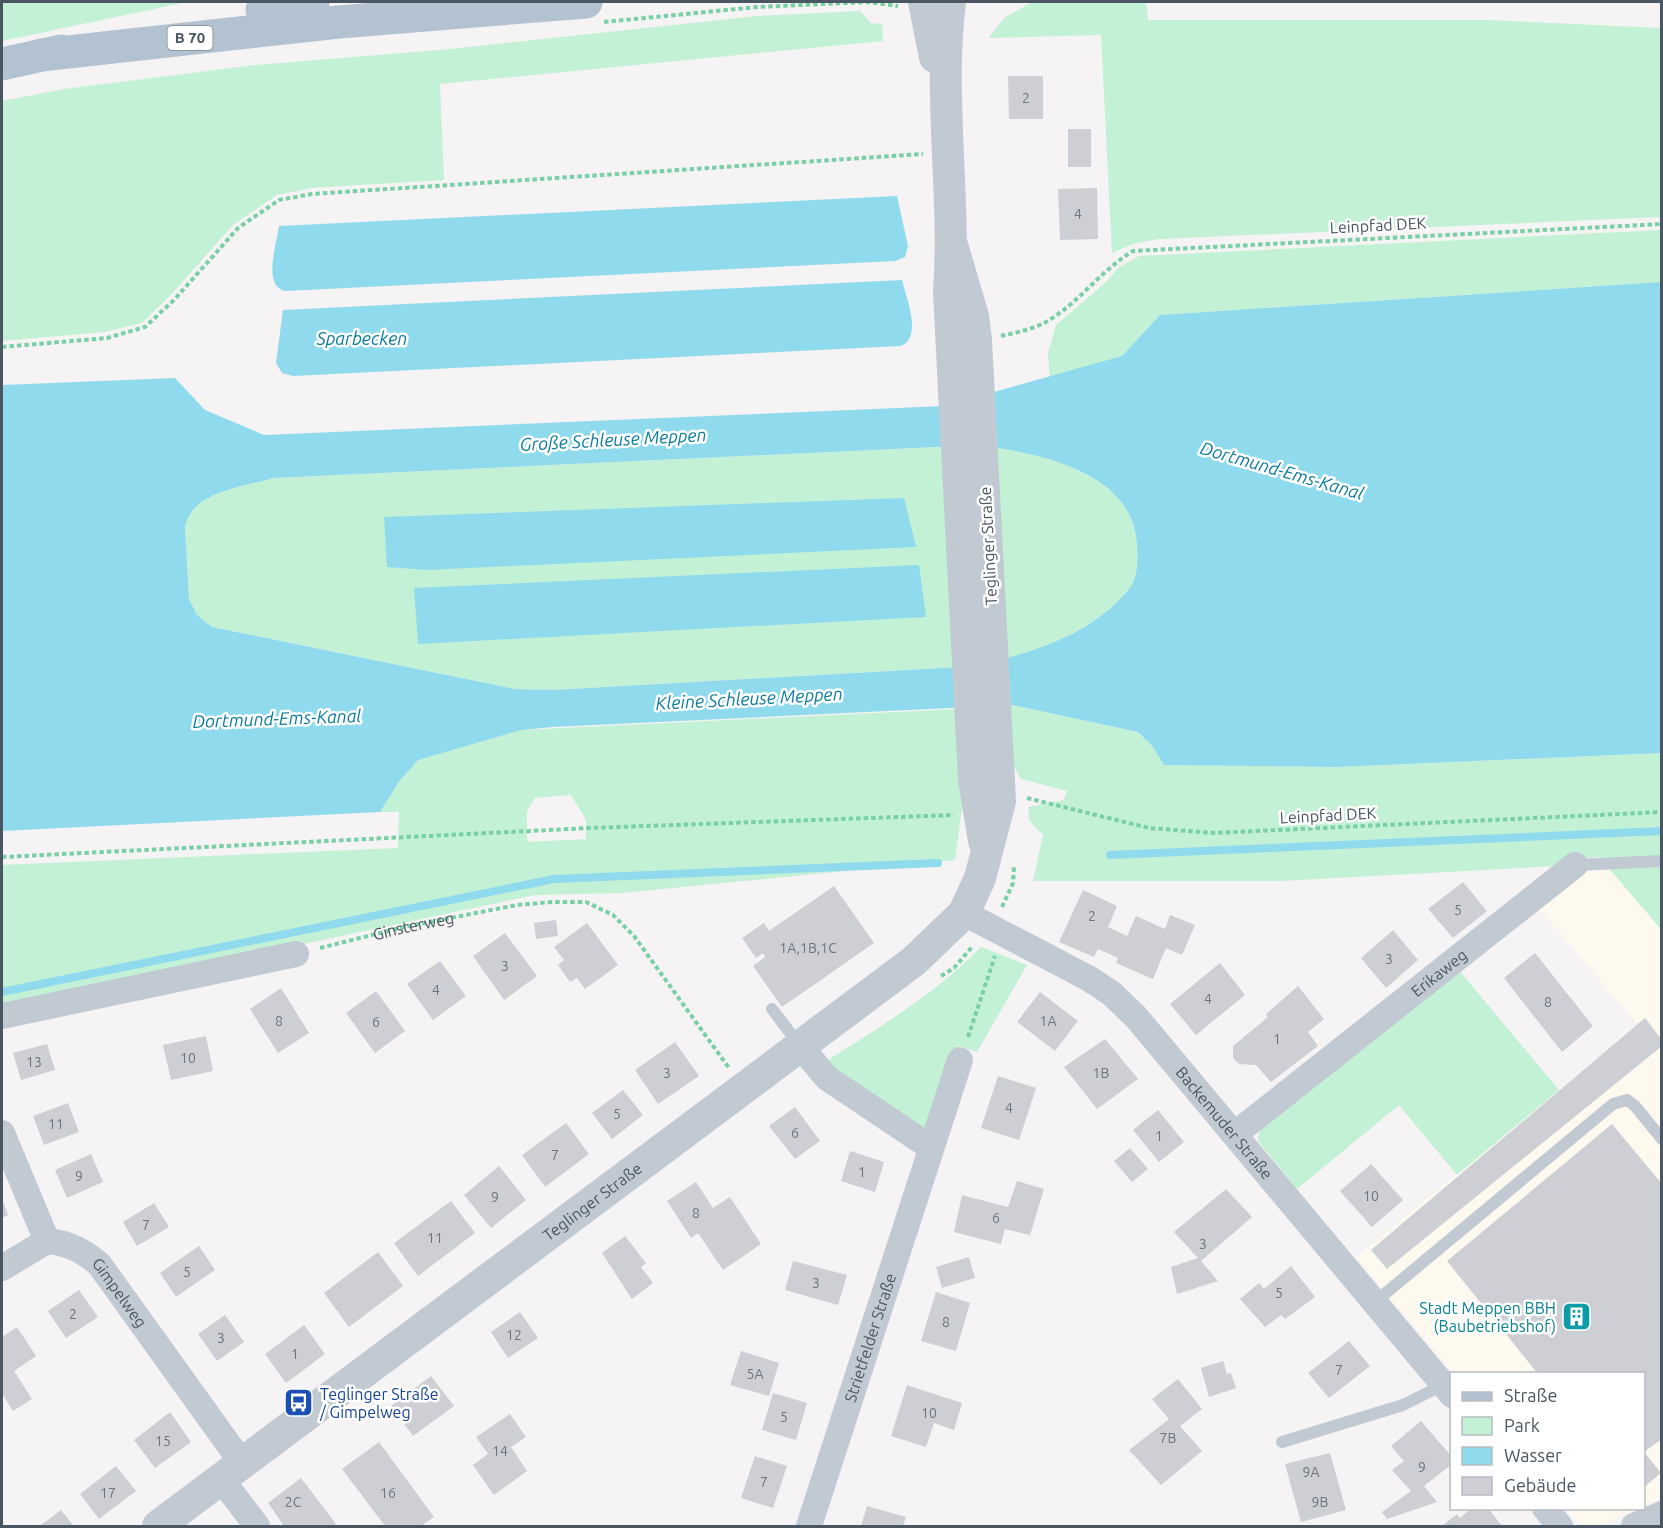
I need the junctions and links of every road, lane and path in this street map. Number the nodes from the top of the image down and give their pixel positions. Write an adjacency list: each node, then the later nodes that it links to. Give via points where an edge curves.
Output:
1 (313, 2): 5 (main road, B 70, via 203,20)
2 (586, 2): 5 (main road, B 70, via 339,22)
3 (924, 2): 7 (street, Teglinger Straße)
4 (950, 2): 7 (street, Teglinger Straße)
5 (41, 55): 6 (main road, B 70)
6 (2, 64)
7 (944, 105): 8 (street, Teglinger Straße)
8 (947, 154): 11 (path, via 312,194 279,200 238,228 145,327 107,338); 12 (street, Teglinger Straße, via 952,245 949,292 967,387)
9 (1662, 224): 10 (path, Leinpfad DEK, via 1133,250 1113,262 1044,323)
10 (999, 336)
11 (2, 348)
12 (970, 456): 13 (street, Teglinger Straße, via 993,646); 13 (street, Teglinger Straße, via 968,666)
13 (983, 718): 14 (street, Teglinger Straße); 17 (street, Teglinger Straße, via 974,780)
14 (1000, 801): 15 (path, Leinpfad DEK, via 1031,798 1149,828 1214,833); 17 (street, Teglinger Straße)
15 (1662, 812)
16 (964, 815): 18 (path)
17 (986, 848): 21 (street, Teglinger Straße, via 980,878)
18 (2, 856)
19 (1662, 861): 20 (lane, Erikaweg)
20 (1575, 866): 30 (street, Erikaweg)
21 (964, 913): 22 (street, Backemuder Straße); 26 (street, Teglinger Straße, via 914,961)
22 (1002, 934): 27 (path); 30 (street, Backemuder Straße, via 1111,993)
23 (296, 954): 25 (street); 28 (path, Ginsterweg, via 517,905 586,902 613,915 634,936)
24 (772, 1009): 26 (lane)
25 (2, 1016)
26 (801, 1047): 28 (street, Teglinger Straße); 32 (street, via 827,1078)
27 (960, 1060): 32 (street, Strietfelder Straße)
28 (745, 1089): 38 (street, Teglinger Straße)
29 (2, 1133): 33 (street)
30 (1235, 1134): 35 (street, Backemuder Straße)
31 (1662, 1139): 35 (lane, via 1627,1100 1613,1104)
32 (930, 1147): 43 (street, Strietfelder Straße)
33 (47, 1241): 34 (street); 38 (street, Gimpelweg, via 65,1243 99,1264)
34 (2, 1268)
35 (1375, 1302): 36 (street, Backemuder Straße)
36 (1447, 1390): 37 (lane, Backemuder Straße)
37 (1282, 1442)
38 (232, 1471): 41 (street, Teglinger Straße); 42 (street, Gimpelweg)
39 (1546, 1510): 44 (street)
40 (1662, 1514): 45 (street)
41 (158, 1527)
42 (257, 1527)
43 (809, 1527)
44 (1560, 1527)
45 (1634, 1527)

